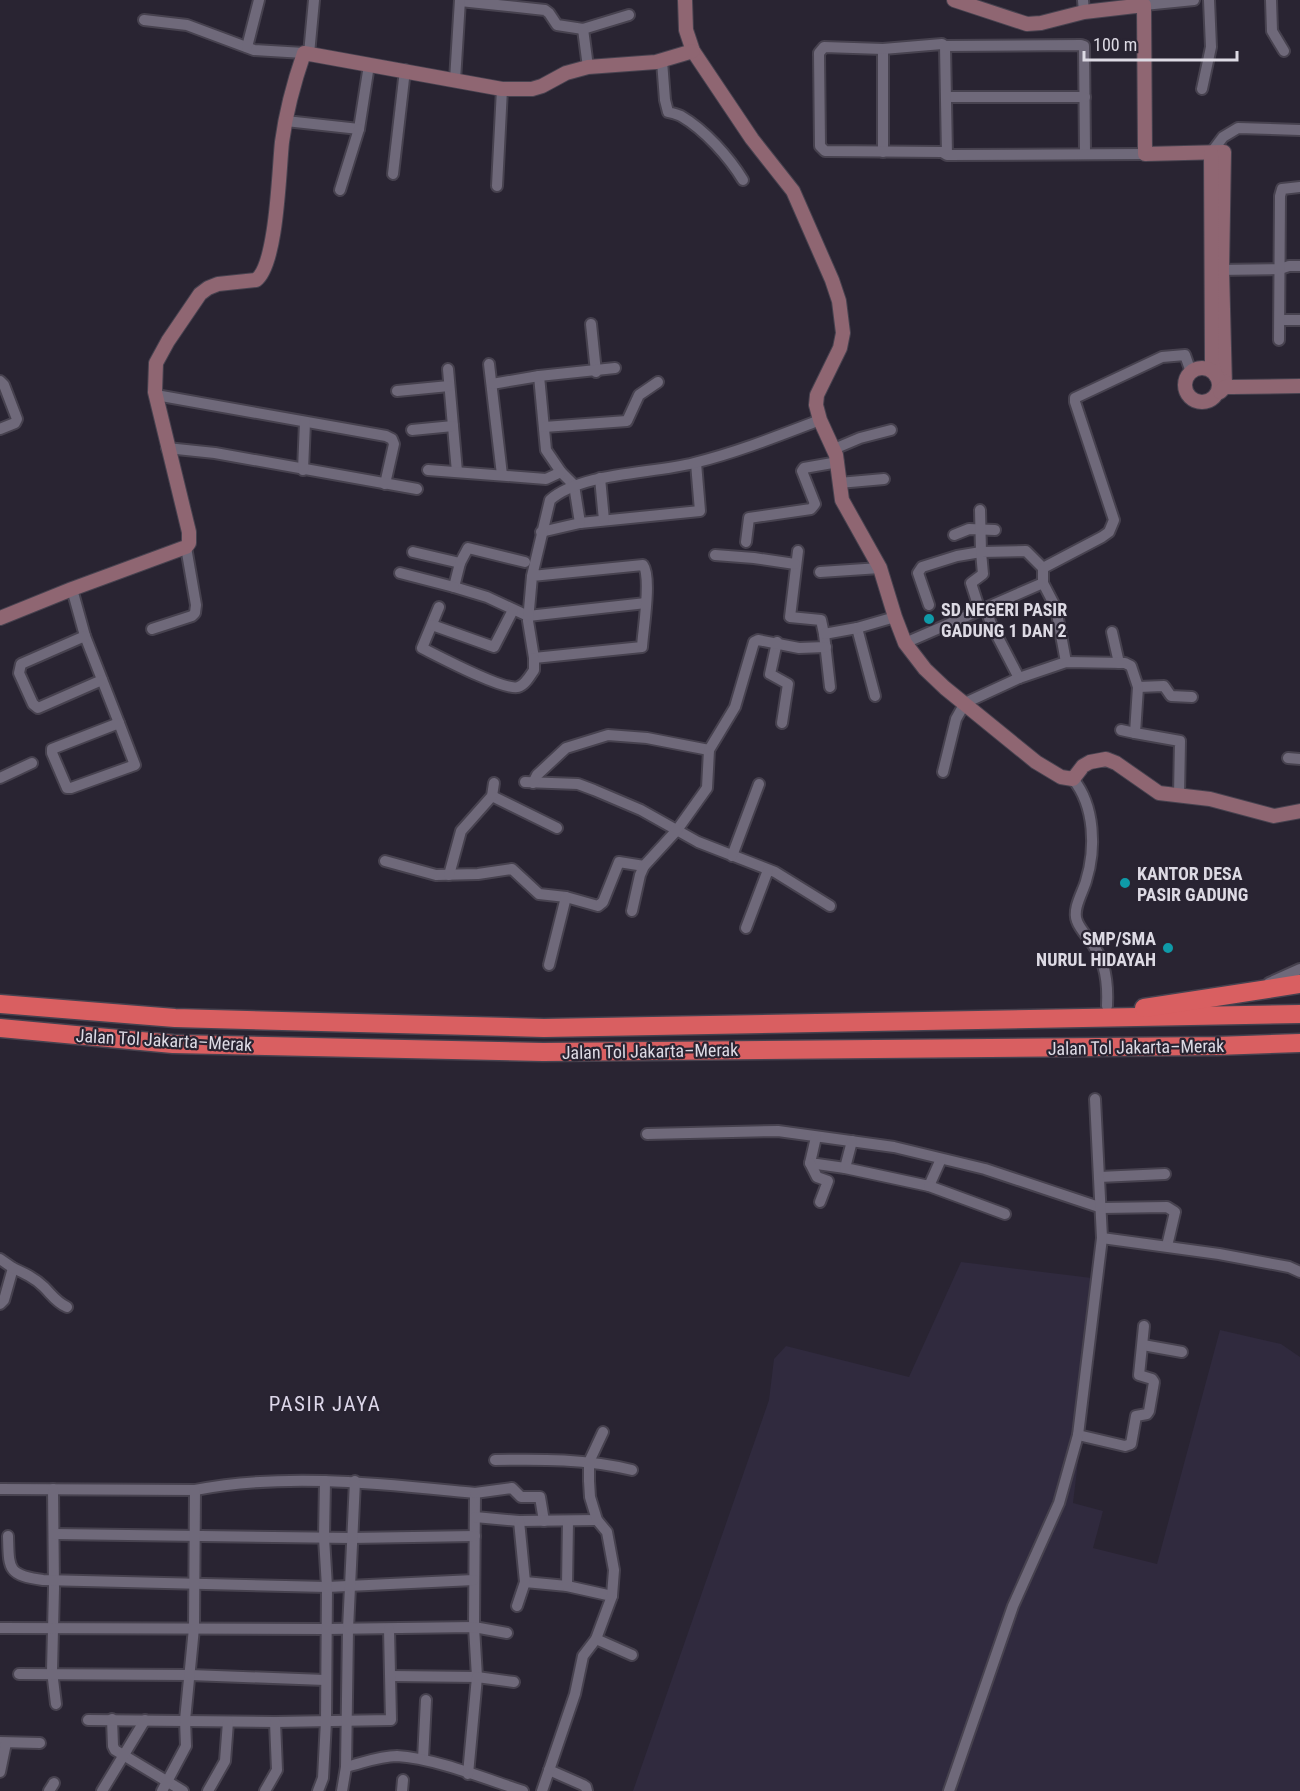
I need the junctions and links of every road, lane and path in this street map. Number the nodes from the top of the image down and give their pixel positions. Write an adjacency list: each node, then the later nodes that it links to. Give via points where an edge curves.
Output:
1 (259, 0): 15 (street)
2 (314, 0): 19 (street)
3 (460, 0): 13 (street, via 545,10 557,25); 24 (street)
4 (684, 0): 17 (street, via 686,30)
5 (954, 0): 10 (street, via 1027,24 1041,23)
6 (1194, 0): 9 (street)
7 (1209, 0): 26 (street, via 1211,47)
8 (1271, 0): 18 (street, via 1272,30)
9 (1144, 3): 10 (street); 35 (street)
10 (1084, 6)
11 (629, 15): 13 (street)
12 (144, 20): 15 (street, via 187,25)
13 (583, 29): 22 (street)
14 (945, 46): 16 (street); 27 (street); 28 (street, via 1081,45 1085,49)
15 (247, 47): 19 (street)
16 (883, 49): 33 (street); 33 (street, via 824,47 819,53 819,65 822,149)
17 (693, 51): 20 (street); 62 (street, via 752,139 793,191 832,280 843,333 816,400)
18 (1284, 51)
19 (307, 53): 21 (street); 29 (street, via 293,87)
20 (662, 61): 22 (street); 38 (street, via 667,110 681,116 711,141)
21 (369, 65): 23 (street); 30 (street)
22 (588, 67): 25 (street, via 532,89)
23 (405, 70): 24 (street); 37 (street)
24 (455, 80): 25 (street)
25 (502, 88): 39 (street)
26 (1202, 89)
27 (947, 97): 28 (street); 36 (street)
28 (1085, 97): 34 (street)
29 (286, 121): 30 (street); 61 (street, via 265,271 256,280 212,286 193,301 156,363)
30 (359, 129): 41 (street)
31 (1300, 130): 32 (street, via 1238,128 1228,133)
32 (1219, 149): 35 (street); 42 (street)
33 (883, 152): 36 (street)
34 (1085, 153): 35 (street); 36 (street)
35 (1145, 153)
36 (947, 155)
37 (393, 174)
38 (743, 180)
39 (497, 186)
40 (1300, 187): 43 (street, via 1282,189 1280,196)
41 (340, 190)
42 (1217, 266): 43 (street); 56 (street)
43 (1287, 266): 44 (street)
44 (1280, 320): 45 (street); 47 (street)
45 (1300, 320)
46 (591, 324): 51 (street)
47 (1279, 340)
48 (489, 364): 57 (street)
49 (615, 368): 51 (street)
50 (448, 369): 58 (street)
51 (596, 372): 53 (street)
52 (1191, 372): 56 (street, via 1207,369); 56 (street, via 1186,392 1194,400 1204,402 1213,397); 99 (street, via 1185,355 1162,357 1074,399 1114,520 1102,537)
53 (539, 376): 57 (street); 65 (street)
54 (0, 381): 66 (street, via 18,419)
55 (658, 382): 65 (street, via 639,395 627,420)
56 (1222, 382): 59 (street)
57 (492, 384): 75 (street)
58 (449, 386): 60 (street); 64 (street)
59 (1300, 386)
60 (397, 391)
61 (156, 395): 63 (street); 69 (street)
62 (820, 420): 70 (street); 71 (street, via 744,450)
63 (305, 422): 72 (street); 80 (street, via 392,439)
64 (453, 426): 67 (street); 74 (street)
65 (544, 427): 76 (street, via 548,454)
66 (0, 429)
67 (412, 430)
68 (891, 430): 70 (street, via 860,438)
69 (167, 448): 72 (street); 90 (street, via 189,532)
70 (836, 456): 79 (street); 89 (street, via 802,471 815,504 811,510 749,518)
71 (696, 463): 77 (street); 83 (street, via 699,511)
72 (303, 470): 80 (street)
73 (428, 470): 74 (street)
74 (456, 472): 75 (street)
75 (502, 475): 76 (street)
76 (568, 478): 77 (street); 84 (street); 87 (street, via 550,500)
77 (600, 478): 83 (street)
78 (884, 479): 79 (street)
79 (840, 483): 98 (street, via 845,507)
80 (385, 484): 81 (street)
81 (417, 489)
82 (980, 510): 85 (street)
83 (604, 520): 84 (street)
84 (580, 523): 87 (street)
85 (980, 530): 86 (street); 88 (street, via 964,530); 93 (street)
86 (995, 530)
87 (541, 532): 102 (street)
88 (954, 535)
89 (746, 542)
90 (186, 547): 105 (street); 115 (street, via 195,613)
91 (798, 551): 97 (street)
92 (413, 552): 96 (street)
93 (981, 552): 99 (street, via 1026,551); 107 (street, via 921,567 918,573); 109 (street, via 983,574 971,583)
94 (715, 555): 97 (street)
95 (525, 562): 96 (street, via 468,548)
96 (460, 563): 104 (street)
97 (795, 564): 117 (street, via 790,617 819,620)
98 (880, 568): 100 (street); 111 (street)
99 (1043, 568): 103 (street)
100 (820, 572)
101 (400, 573): 104 (street)
102 (532, 576): 106 (street, via 643,565); 110 (street)
103 (1043, 583): 109 (street); 123 (street, via 1056,608)
104 (454, 587): 110 (street)
105 (72, 589): 112 (street); 118 (street)
106 (646, 603): 110 (street); 122 (street, via 642,647)
107 (929, 605)
108 (439, 607): 113 (street)
109 (983, 610): 120 (street); 125 (street)
110 (521, 613): 113 (street, via 494,647); 122 (street)
111 (895, 617): 114 (street); 120 (street)
112 (0, 618)
113 (432, 625): 122 (street, via 422,648 492,681 514,688 522,685 534,670)
114 (857, 628): 117 (street); 129 (street)
115 (152, 629)
116 (1112, 632): 124 (street)
117 (824, 634): 121 (street)
118 (85, 636): 126 (street); 126 (street, via 21,664 19,673 38,708)
119 (777, 642): 121 (street, via 800,648); 133 (street, via 770,674 788,684); 136 (street, via 754,642 735,707)
120 (905, 643): 131 (street, via 925,669)
121 (826, 647): 127 (street)
122 (534, 658)
123 (1066, 662): 124 (street); 125 (street)
124 (1119, 663): 128 (street, via 1131,666)
125 (1019, 678): 131 (street)
126 (102, 680): 132 (street)
127 (830, 687)
128 (1138, 687): 130 (street, via 1164,686 1168,695); 135 (street)
129 (875, 696)
130 (1192, 698)
131 (965, 703): 140 (street, via 956,718); 142 (street, via 1036,762 1061,777)
132 (118, 723): 132 (street, via 135,765 67,788 52,749)
133 (782, 723)
134 (1121, 729): 135 (street)
135 (1135, 733): 145 (street, via 1180,741)
136 (709, 750): 149 (street, via 707,788); 149 (street, via 608,735 566,748 529,783 586,787)
137 (1288, 758): 138 (street)
138 (1300, 759)
139 (32, 763): 141 (street)
140 (943, 772)
141 (0, 778)
142 (1073, 779): 145 (street, via 1083,766 1106,759 1159,793); 164 (street, via 1085,797 1092,849 1077,921 1098,951 1107,982)
143 (494, 783): 146 (street)
144 (759, 784): 150 (street)
145 (1179, 795): 147 (street, via 1274,816)
146 (492, 796): 148 (street); 154 (street, via 461,831)
147 (1300, 811)
148 (557, 828)
149 (677, 830): 150 (street); 152 (street)
150 (732, 856): 153 (street)
151 (385, 861): 154 (street)
152 (644, 866): 155 (street, via 619,862 601,905); 157 (street)
153 (768, 870): 156 (street); 158 (street)
154 (449, 875): 155 (street, via 512,869 535,892)
155 (566, 897): 159 (street)
156 (830, 906)
157 (632, 910)
158 (746, 928)
159 (549, 965)
160 (1300, 969): 162 (street)
161 (1300, 984): 162 (highway)
162 (1250, 992): 164 (highway)
163 (0, 1004): 164 (highway, Jalan Tol Jakarta–Merak, via 175,1018 544,1028)
164 (1107, 1012): 165 (highway, Jalan Tol Jakarta–Merak)
165 (1300, 1014)
166 (0, 1028): 168 (highway, Jalan Tol Jakarta–Merak, via 173,1044 531,1052)
167 (1300, 1043): 168 (highway, Jalan Tol Jakarta–Merak)
168 (1216, 1046): 169 (highway)
169 (1300, 1055)
170 (1095, 1099): 178 (street)
171 (647, 1134): 172 (street, via 778,1131)
172 (816, 1137): 173 (street); 175 (street)
173 (852, 1142): 174 (street); 176 (street)
174 (941, 1159): 179 (street); 181 (street, via 986,1169)
175 (810, 1163): 176 (street); 180 (street, via 817,1177 828,1181)
176 (845, 1168): 179 (street)
177 (1165, 1174): 178 (street)
178 (1100, 1177): 181 (street)
179 (929, 1186): 182 (street)
180 (820, 1202)
181 (1102, 1208): 183 (street); 184 (street, via 1173,1210 1175,1218)
182 (1005, 1214)
183 (1102, 1238): 184 (street); 194 (street)
184 (1167, 1246): 187 (street, via 1277,1264)
185 (0, 1258): 186 (street)
186 (13, 1268): 188 (street); 189 (street, via 30,1276)
187 (1300, 1272)
188 (0, 1304)
189 (67, 1307)
190 (1144, 1326): 191 (street)
191 (1143, 1345): 192 (street); 194 (street, via 1139,1376 1154,1382 1149,1411 1136,1416 1131,1444)
192 (1182, 1352)
193 (603, 1432): 196 (street)
194 (1078, 1436): 269 (street, via 1059,1503 1013,1606)
195 (495, 1460): 196 (street)
196 (589, 1462): 197 (street); 205 (street, via 590,1497)
197 (632, 1470)
198 (326, 1481): 199 (street); 202 (street, via 254,1483); 213 (street)
199 (355, 1481): 203 (street); 214 (street)
200 (0, 1489): 201 (street)
201 (54, 1489): 202 (street); 209 (street)
202 (195, 1491): 210 (street)
203 (476, 1493): 204 (street); 207 (street, via 512,1488 521,1497 540,1497)
204 (475, 1516): 206 (street); 212 (street)
205 (597, 1520): 208 (street); 222 (street, via 607,1532 615,1570)
206 (519, 1521): 207 (street); 217 (street)
207 (544, 1521): 208 (street)
208 (568, 1521): 220 (street)
209 (54, 1534): 210 (street); 216 (street)
210 (194, 1535): 213 (street); 218 (street)
211 (8, 1536): 216 (street, via 9,1566 13,1571)
212 (475, 1536): 214 (street); 215 (street)
213 (324, 1538): 214 (street); 221 (street)
214 (351, 1538): 219 (street)
215 (474, 1580): 219 (street); 227 (street)
216 (54, 1581): 218 (street); 224 (street)
217 (525, 1582): 220 (street); 223 (street)
218 (195, 1584): 221 (street); 226 (street)
219 (350, 1586): 221 (street); 229 (street)
220 (567, 1586): 222 (street)
221 (327, 1587): 228 (street)
222 (612, 1596): 232 (street)
223 (517, 1606)
224 (52, 1627): 225 (street); 226 (street); 234 (street)
225 (0, 1628)
226 (194, 1628): 228 (street); 236 (street)
227 (474, 1628): 230 (street); 231 (street); 238 (street)
228 (326, 1629): 229 (street); 239 (street)
229 (348, 1629): 230 (street); 247 (street)
230 (389, 1629): 237 (street)
231 (507, 1633)
232 (596, 1639): 233 (street); 256 (street, via 583,1656 575,1694)
233 (632, 1655)
234 (53, 1673): 235 (street); 236 (street); 242 (street)
235 (19, 1674)
236 (190, 1675): 239 (street); 246 (street)
237 (391, 1676): 238 (street); 247 (street, via 391,1720)
238 (477, 1677): 240 (street); 258 (street)
239 (326, 1680): 248 (street)
240 (514, 1682)
241 (426, 1700): 254 (street)
242 (56, 1704)
243 (112, 1719): 244 (street); 245 (street); 253 (street, via 113,1748)
244 (88, 1720)
245 (145, 1720): 246 (street); 253 (street)
246 (185, 1720): 249 (street); 259 (street, via 186,1746)
247 (347, 1720): 248 (street); 255 (street)
248 (326, 1721): 250 (street); 265 (street, via 323,1778)
249 (228, 1722): 250 (street); 263 (street, via 225,1761)
250 (275, 1722): 264 (street, via 277,1770)
251 (3, 1742): 252 (street); 257 (street)
252 (40, 1743)
253 (125, 1755): 259 (street); 261 (street)
254 (423, 1759): 255 (street, via 391,1756); 258 (street)
255 (346, 1767): 260 (street)
256 (549, 1770): 267 (street); 268 (street, via 586,1787)
257 (0, 1772)
258 (468, 1774): 266 (street)
259 (165, 1786): 262 (street)
260 (345, 1790)
261 (102, 1791)
262 (183, 1791)
263 (208, 1791)
264 (265, 1791)
265 (318, 1791)
266 (524, 1791)
267 (542, 1791)
268 (587, 1791)
269 (949, 1791)

